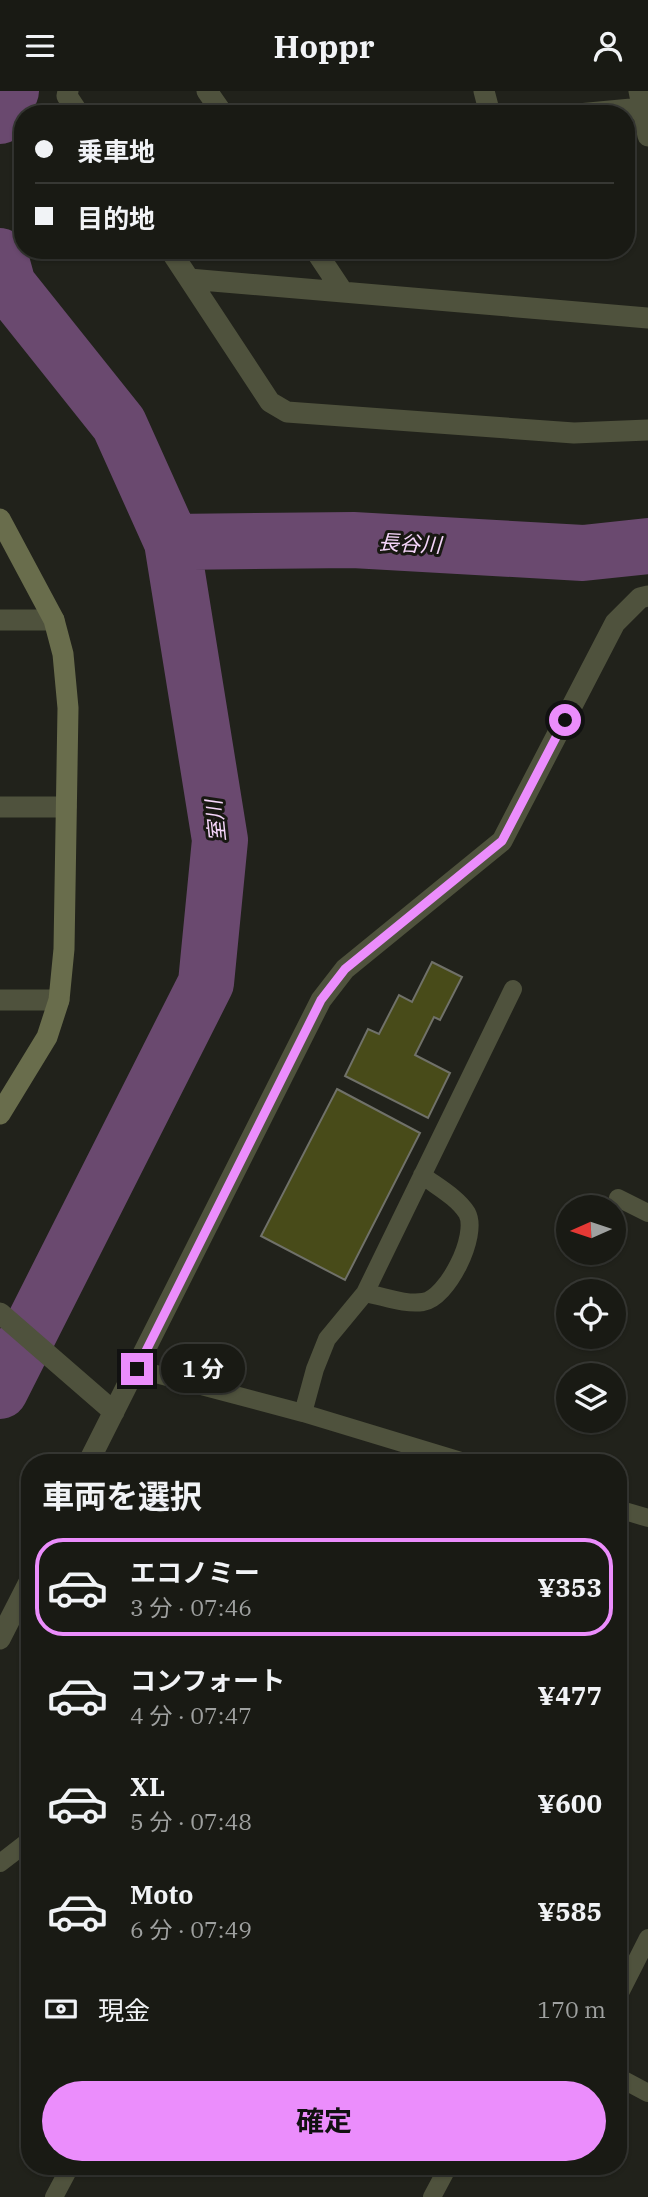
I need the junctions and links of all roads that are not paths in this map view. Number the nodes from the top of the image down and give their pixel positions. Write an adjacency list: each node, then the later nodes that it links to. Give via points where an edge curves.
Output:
1 (640, 99): 2 (street); 3 (street)
2 (615, 105)
3 (648, 136)
4 (176, 259): 6 (street)
5 (321, 259): 7 (street)
6 (189, 279): 7 (street); 9 (street, via 270,402 287,412 574,433)
7 (343, 292): 8 (street)
8 (648, 318)
9 (648, 430)
10 (0, 519): 13 (street)
11 (648, 596): 25 (street, via 640,598 615,623 502,841 345,969 321,1000)
12 (0, 620): 13 (street)
13 (54, 620): 15 (street, via 63,654 68,708)
14 (0, 807): 15 (street)
15 (66, 807): 18 (street)
16 (513, 989): 20 (lane)
17 (0, 1000): 18 (street)
18 (59, 1000): 19 (street, via 47,1037)
19 (0, 1114)
20 (422, 1175): 23 (lane); 23 (lane, via 468,1215 469,1243 442,1293 433,1300 406,1301)
21 (626, 1202): 22 (lane)
22 (648, 1213)
23 (365, 1293): 27 (lane, via 327,1339)
24 (0, 1313): 26 (street)
25 (137, 1369): 26 (street); 27 (lane)
26 (114, 1412): 28 (street)
27 (303, 1413): 29 (lane)
28 (93, 1454)
29 (438, 1454)
30 (627, 1512): 31 (lane)
31 (648, 1518)
32 (21, 1598): 33 (street)
33 (0, 1639)
34 (21, 1847): 35 (lane)
35 (0, 1863)
36 (648, 1938): 37 (lane)
37 (627, 1979)
38 (627, 2082): 39 (lane)
39 (648, 2093)
40 (66, 2175): 42 (lane)
41 (444, 2175): 43 (lane)
42 (54, 2197)
43 (432, 2197)

